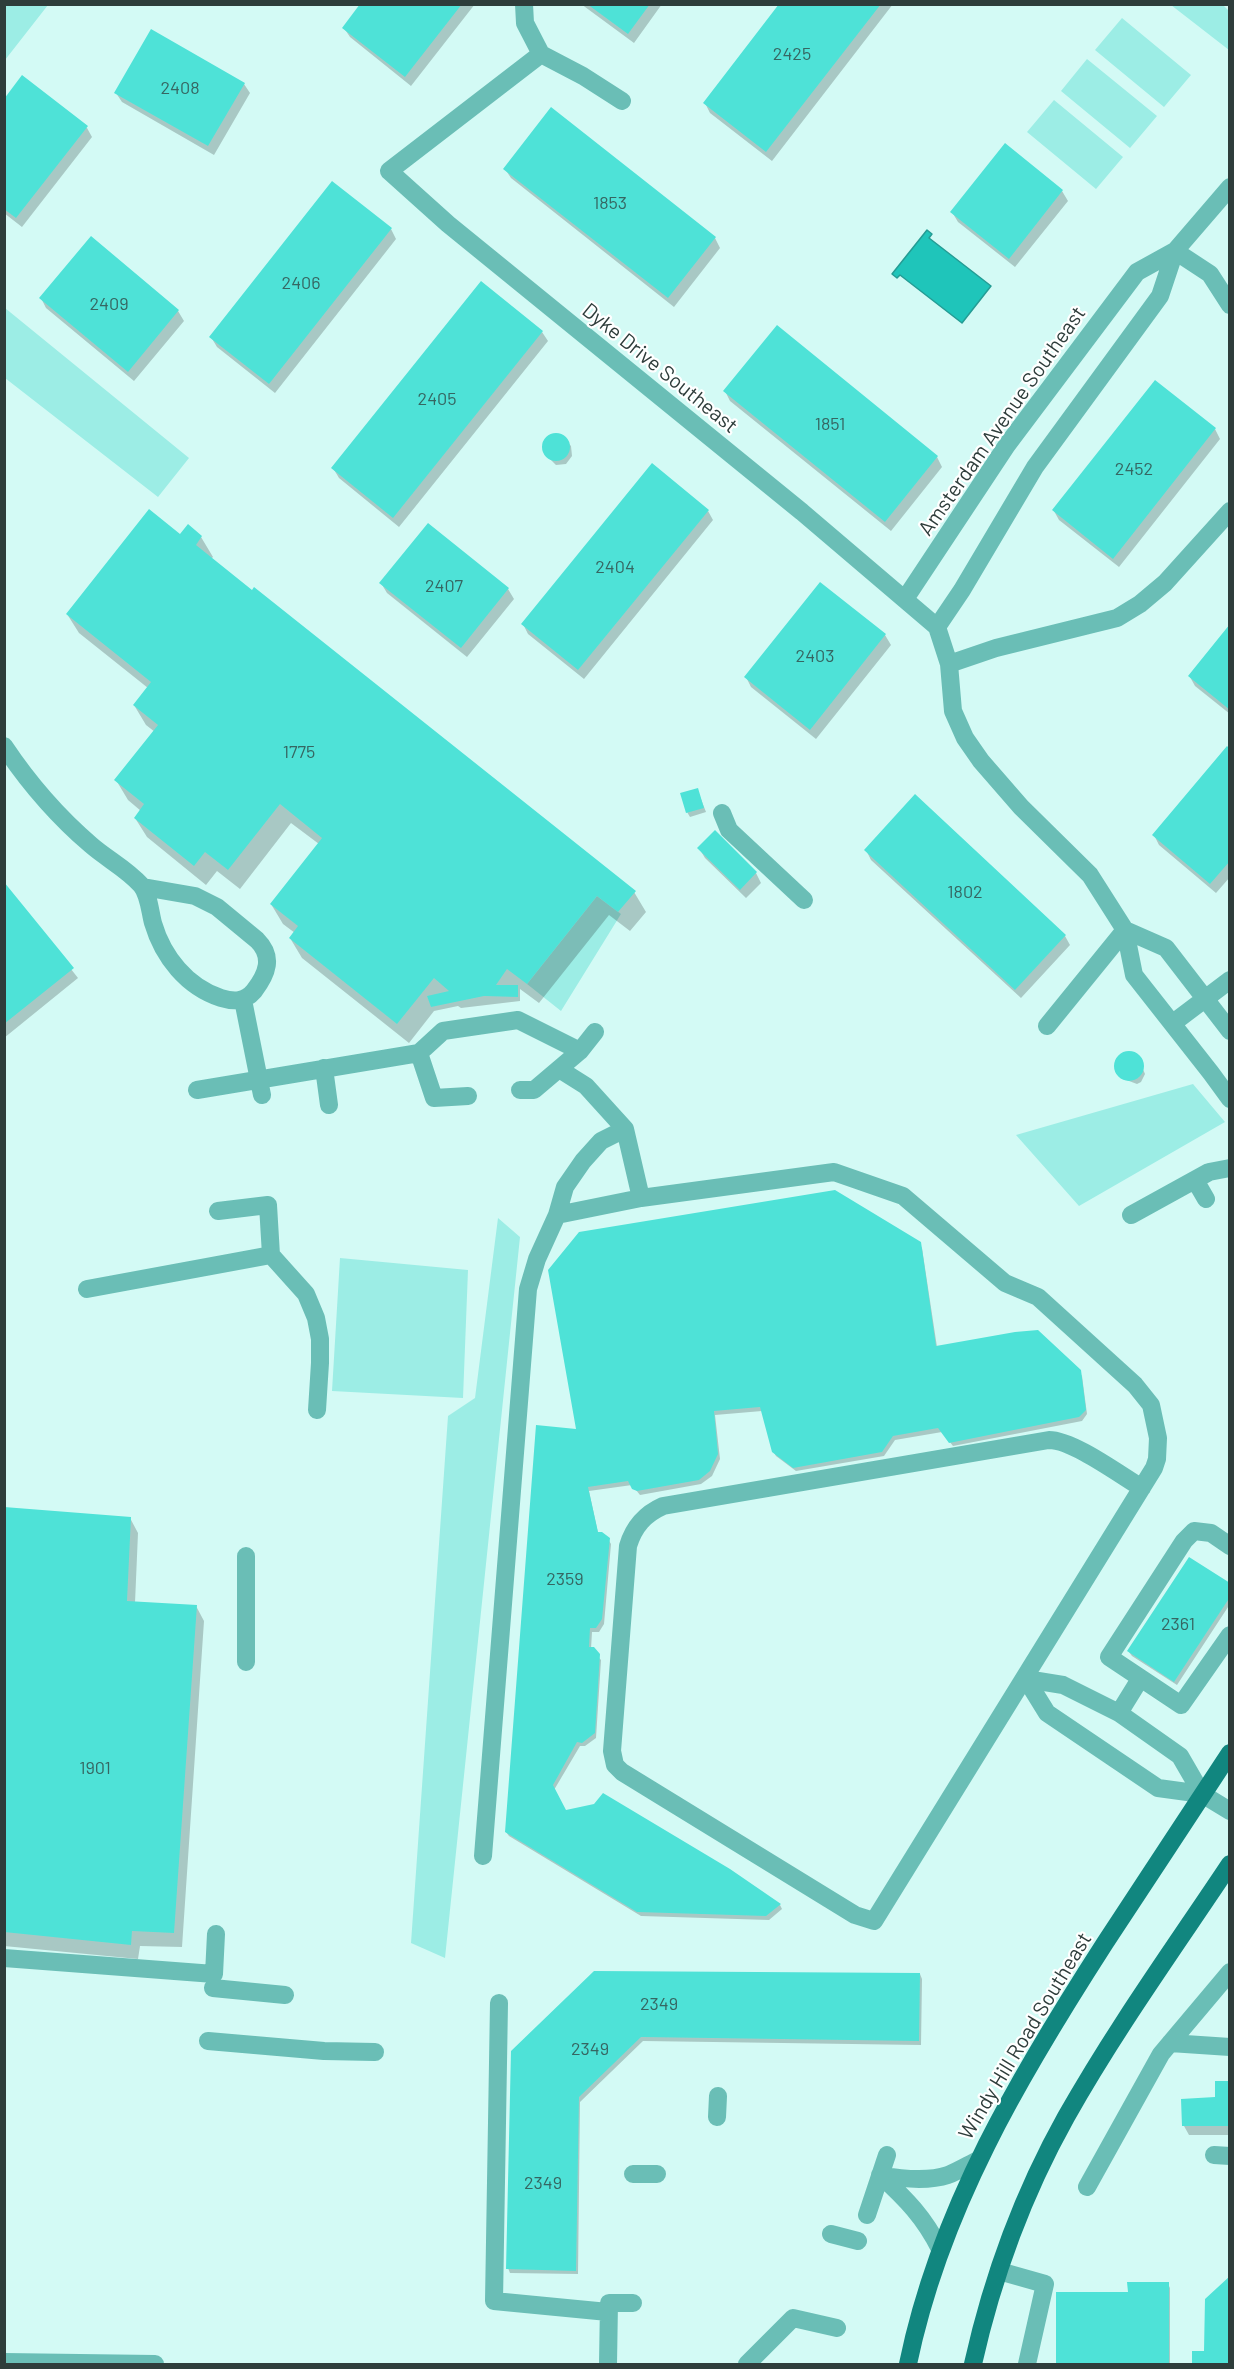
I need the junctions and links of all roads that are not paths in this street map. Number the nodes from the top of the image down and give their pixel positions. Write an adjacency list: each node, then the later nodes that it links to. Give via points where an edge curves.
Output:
1 (524, 4): 2 (street, via 525,23)
2 (541, 54): 3 (street); 8 (street, Dyke Drive Southeast, via 389,171 448,224)
3 (622, 101)
4 (1230, 187): 5 (street, Amsterdam Avenue Southeast)
5 (1175, 251): 6 (street, via 1210,274); 8 (street, Amsterdam Avenue Southeast, via 1137,272 1007,445); 9 (street, Amsterdam Avenue Southeast, via 1160,296 1035,466)
6 (1230, 305)
7 (1230, 511): 10 (street, via 1165,583 1118,618)
8 (905, 599): 9 (street)
9 (937, 627): 10 (street)
10 (949, 663): 15 (street, via 953,711 965,738 1021,807 1090,875)
11 (4, 746): 13 (street, via 28,783 56,813)
12 (722, 813): 14 (street, via 729,830)
13 (143, 887): 17 (street, via 156,932 173,964 207,992 224,999); 17 (street, via 195,896 210,903 262,945 269,962 265,974)
14 (804, 900)
15 (1125, 930): 18 (street, via 1166,948); 19 (street, via 1134,975); 20 (street)
16 (1230, 980): 18 (street)
17 (243, 1000): 27 (street)
18 (1205, 1000): 19 (street); 21 (street)
19 (1173, 1023): 31 (street)
20 (1047, 1026)
21 (1230, 1031)
22 (595, 1032): 23 (street)
23 (580, 1051): 24 (street, via 518,1020 443,1031); 26 (street)
24 (419, 1053): 25 (street); 30 (street, via 434,1098)
25 (324, 1068): 27 (street); 32 (street)
26 (559, 1069): 29 (street, via 534,1090); 33 (street, via 586,1086)
27 (261, 1086): 28 (street)
28 (197, 1090)
29 (520, 1090)
30 (468, 1096)
31 (1230, 1099)
32 (329, 1105)
33 (625, 1129): 36 (street); 39 (street, via 601,1141 584,1161 565,1187)
34 (1230, 1168): 35 (street, via 1209,1172)
35 (1196, 1180): 37 (street); 40 (street)
36 (641, 1198): 39 (street); 44 (street, via 834,1172 903,1196 1005,1283 1038,1297 1135,1385 1151,1405 1158,1438 1155,1468)
37 (1206, 1199)
38 (218, 1211): 41 (street, via 268,1205)
39 (557, 1215): 55 (street, via 528,1289)
40 (1131, 1215)
41 (271, 1255): 42 (street); 43 (street, via 306,1294 316,1318 320,1339)
42 (87, 1289)
43 (317, 1410)
44 (1142, 1488): 50 (street); 50 (street, via 1072,1446 1049,1440 673,1504 652,1511 634,1528 628,1546 612,1759 622,1772 855,1915 874,1921)
45 (1230, 1546): 49 (street, via 1211,1533 1194,1531 1184,1541 1109,1657)
46 (246, 1556): 48 (street)
47 (1230, 1635): 49 (street, via 1181,1705)
48 (246, 1662)
49 (1140, 1678): 51 (street)
50 (1026, 1679): 51 (street, via 1063,1685); 53 (street, via 1047,1713 1158,1788)
51 (1119, 1713): 53 (street, via 1180,1756)
52 (1230, 1753): 53 (main road, Windy Hill Road Southeast)
53 (1203, 1794): 54 (street); 70 (main road, Windy Hill Road Southeast, via 1048,2033)
54 (1230, 1811)
55 (483, 1856)
56 (1230, 1864): 79 (main road, via 1065,2119)
57 (216, 1934): 58 (street, via 214,1974)
58 (4, 1958)
59 (1230, 1972): 64 (street)
60 (213, 1988): 61 (street)
61 (285, 1995)
62 (499, 2003): 81 (street, via 494,2301)
63 (208, 2042): 66 (street)
64 (1170, 2043): 65 (street); 74 (street)
65 (1230, 2047)
66 (375, 2052)
67 (718, 2096): 68 (street)
68 (717, 2117)
69 (887, 2155): 73 (street)
70 (978, 2160): 73 (street, via 948,2175 930,2178); 78 (main road, Windy Hill Road Southeast)
71 (657, 2174): 72 (street)
72 (633, 2175)
73 (880, 2175): 75 (street); 78 (street, via 915,2208)
74 (1087, 2187)
75 (867, 2215)
76 (831, 2235): 77 (street)
77 (858, 2241)
78 (940, 2248): 87 (main road, Windy Hill Road Southeast)
79 (999, 2271): 88 (main road); 89 (street, via 1045,2284)
80 (633, 2303): 81 (street, via 609,2303)
81 (608, 2312): 85 (street)
82 (837, 2328): 86 (street, via 793,2318)
83 (11, 2363): 84 (street)
84 (155, 2364)
85 (608, 2364)
86 (747, 2364)
87 (908, 2364)
88 (973, 2364)
89 (1027, 2364)

